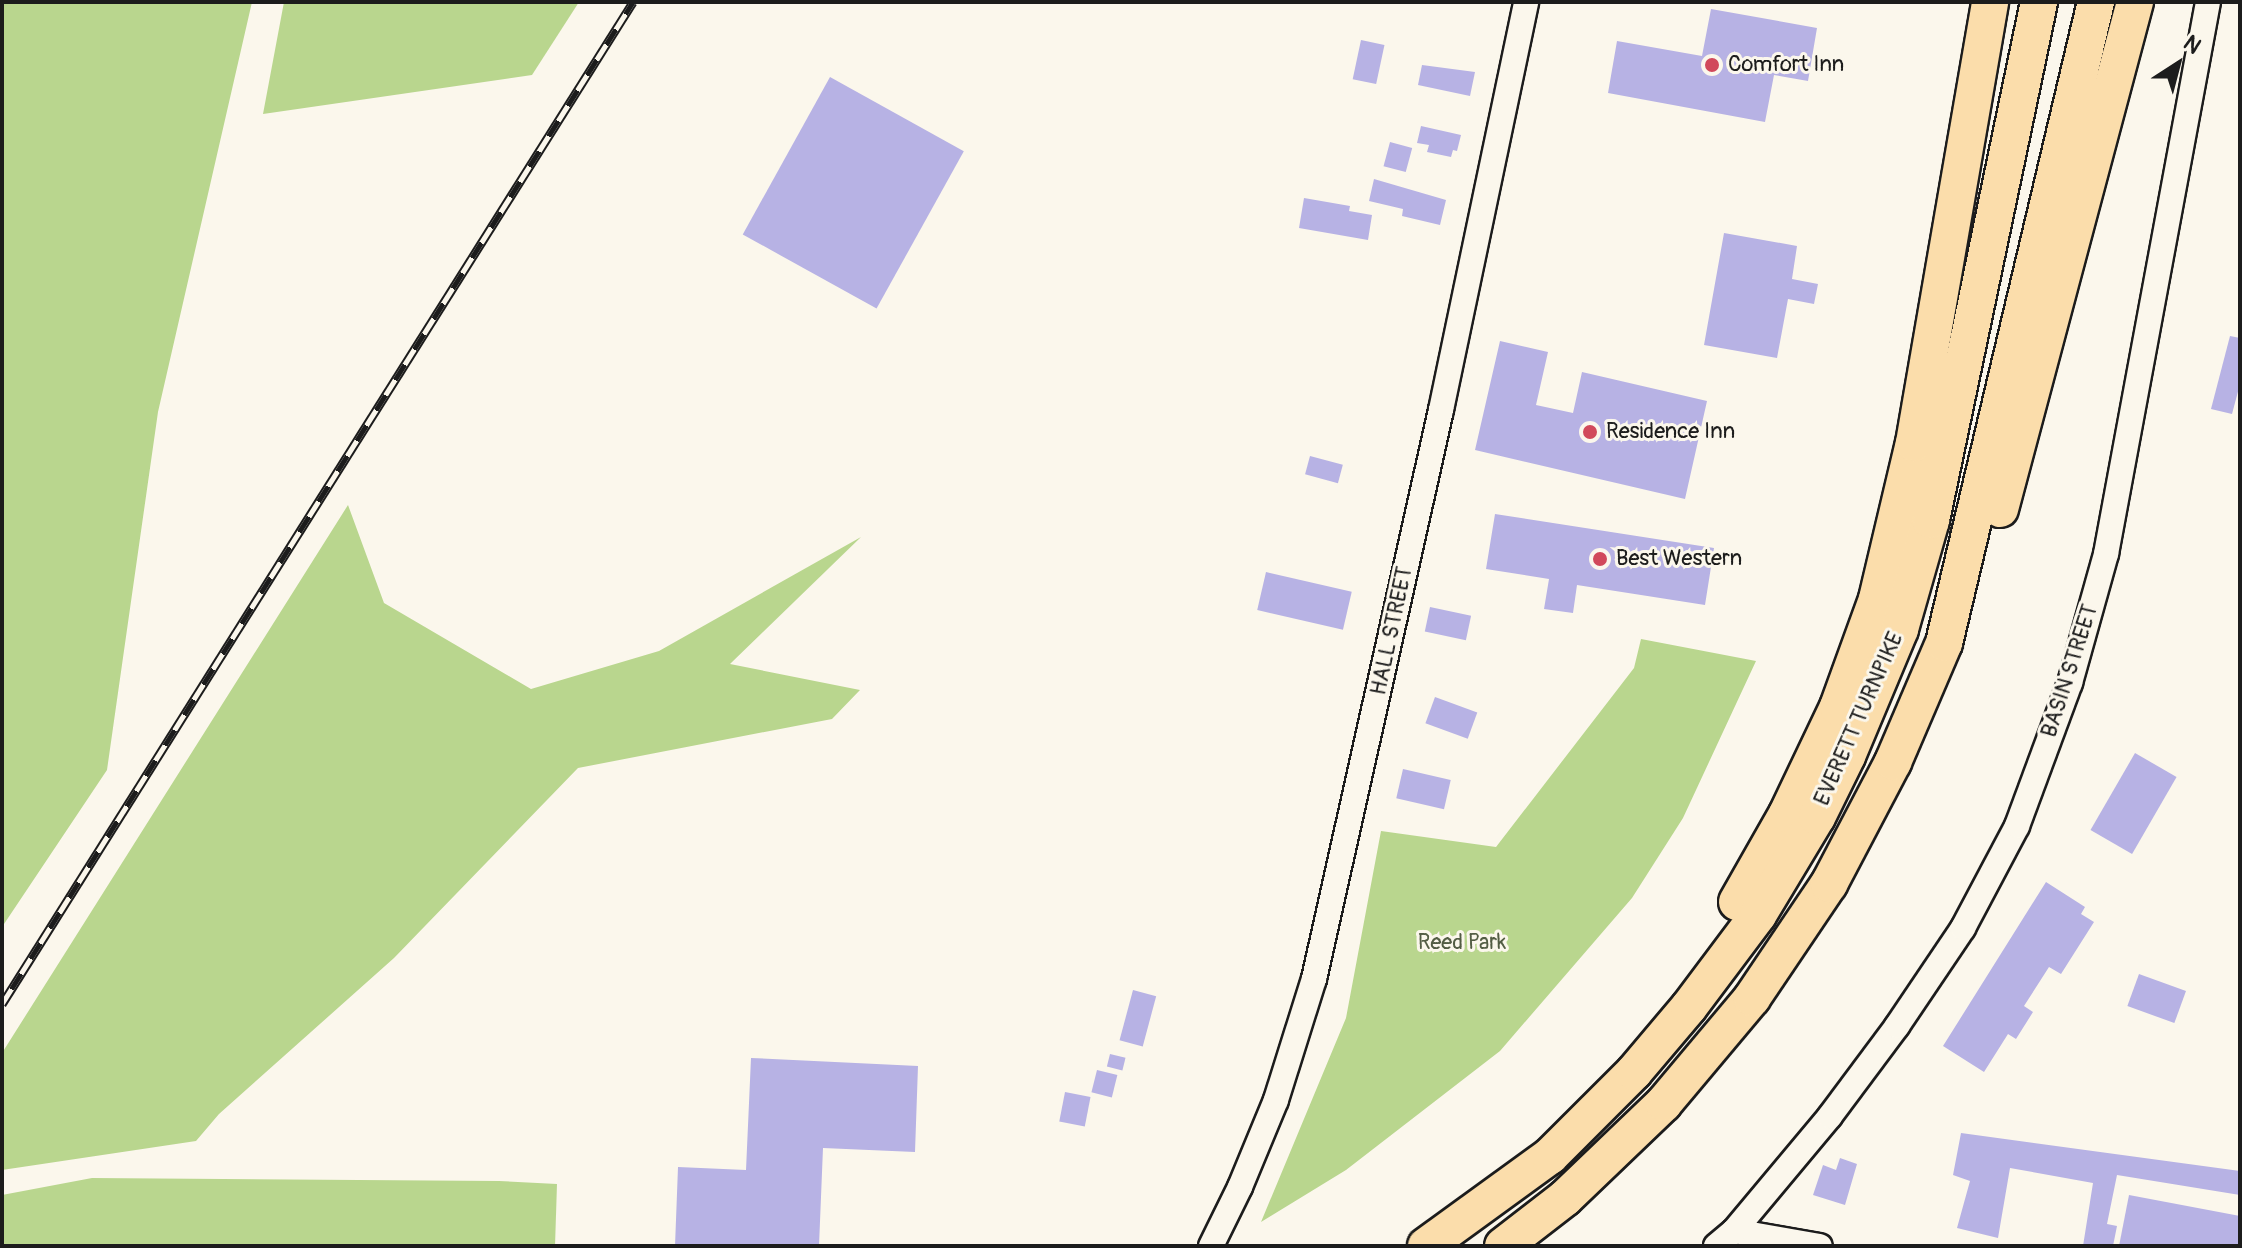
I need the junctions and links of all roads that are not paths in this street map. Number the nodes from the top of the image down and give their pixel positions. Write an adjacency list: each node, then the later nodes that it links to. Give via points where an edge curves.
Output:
1 (1526, 2): 10 (street, HALL STREET, via 1314,979 1276,1100)
2 (1990, 2): 8 (highway, via 1914,443 1877,599 1838,707 1787,814 1721,927)
3 (2039, 2): 8 (highway, EVERETT TURNPIKE, via 1931,520 1876,693 1817,817 1758,915 1634,1072)
4 (2096, 2): 7 (highway, EVERETT TURNPIKE)
5 (2135, 2): 7 (highway, via 1994,532)
6 (2208, 2): 9 (street, BASIN STREET, via 2106,554 2070,683 2017,826 1963,928 1897,1026 1830,1116)
7 (1944, 643): 12 (highway, EVERETT TURNPIKE, via 1893,762 1829,884 1752,998 1664,1103 1565,1198)
8 (1550, 1156): 11 (highway, EVERETT TURNPIKE)
9 (1725, 1238): 13 (street)
10 (1211, 1246)
11 (1426, 1246)
12 (1503, 1246)
13 (1820, 1246)

